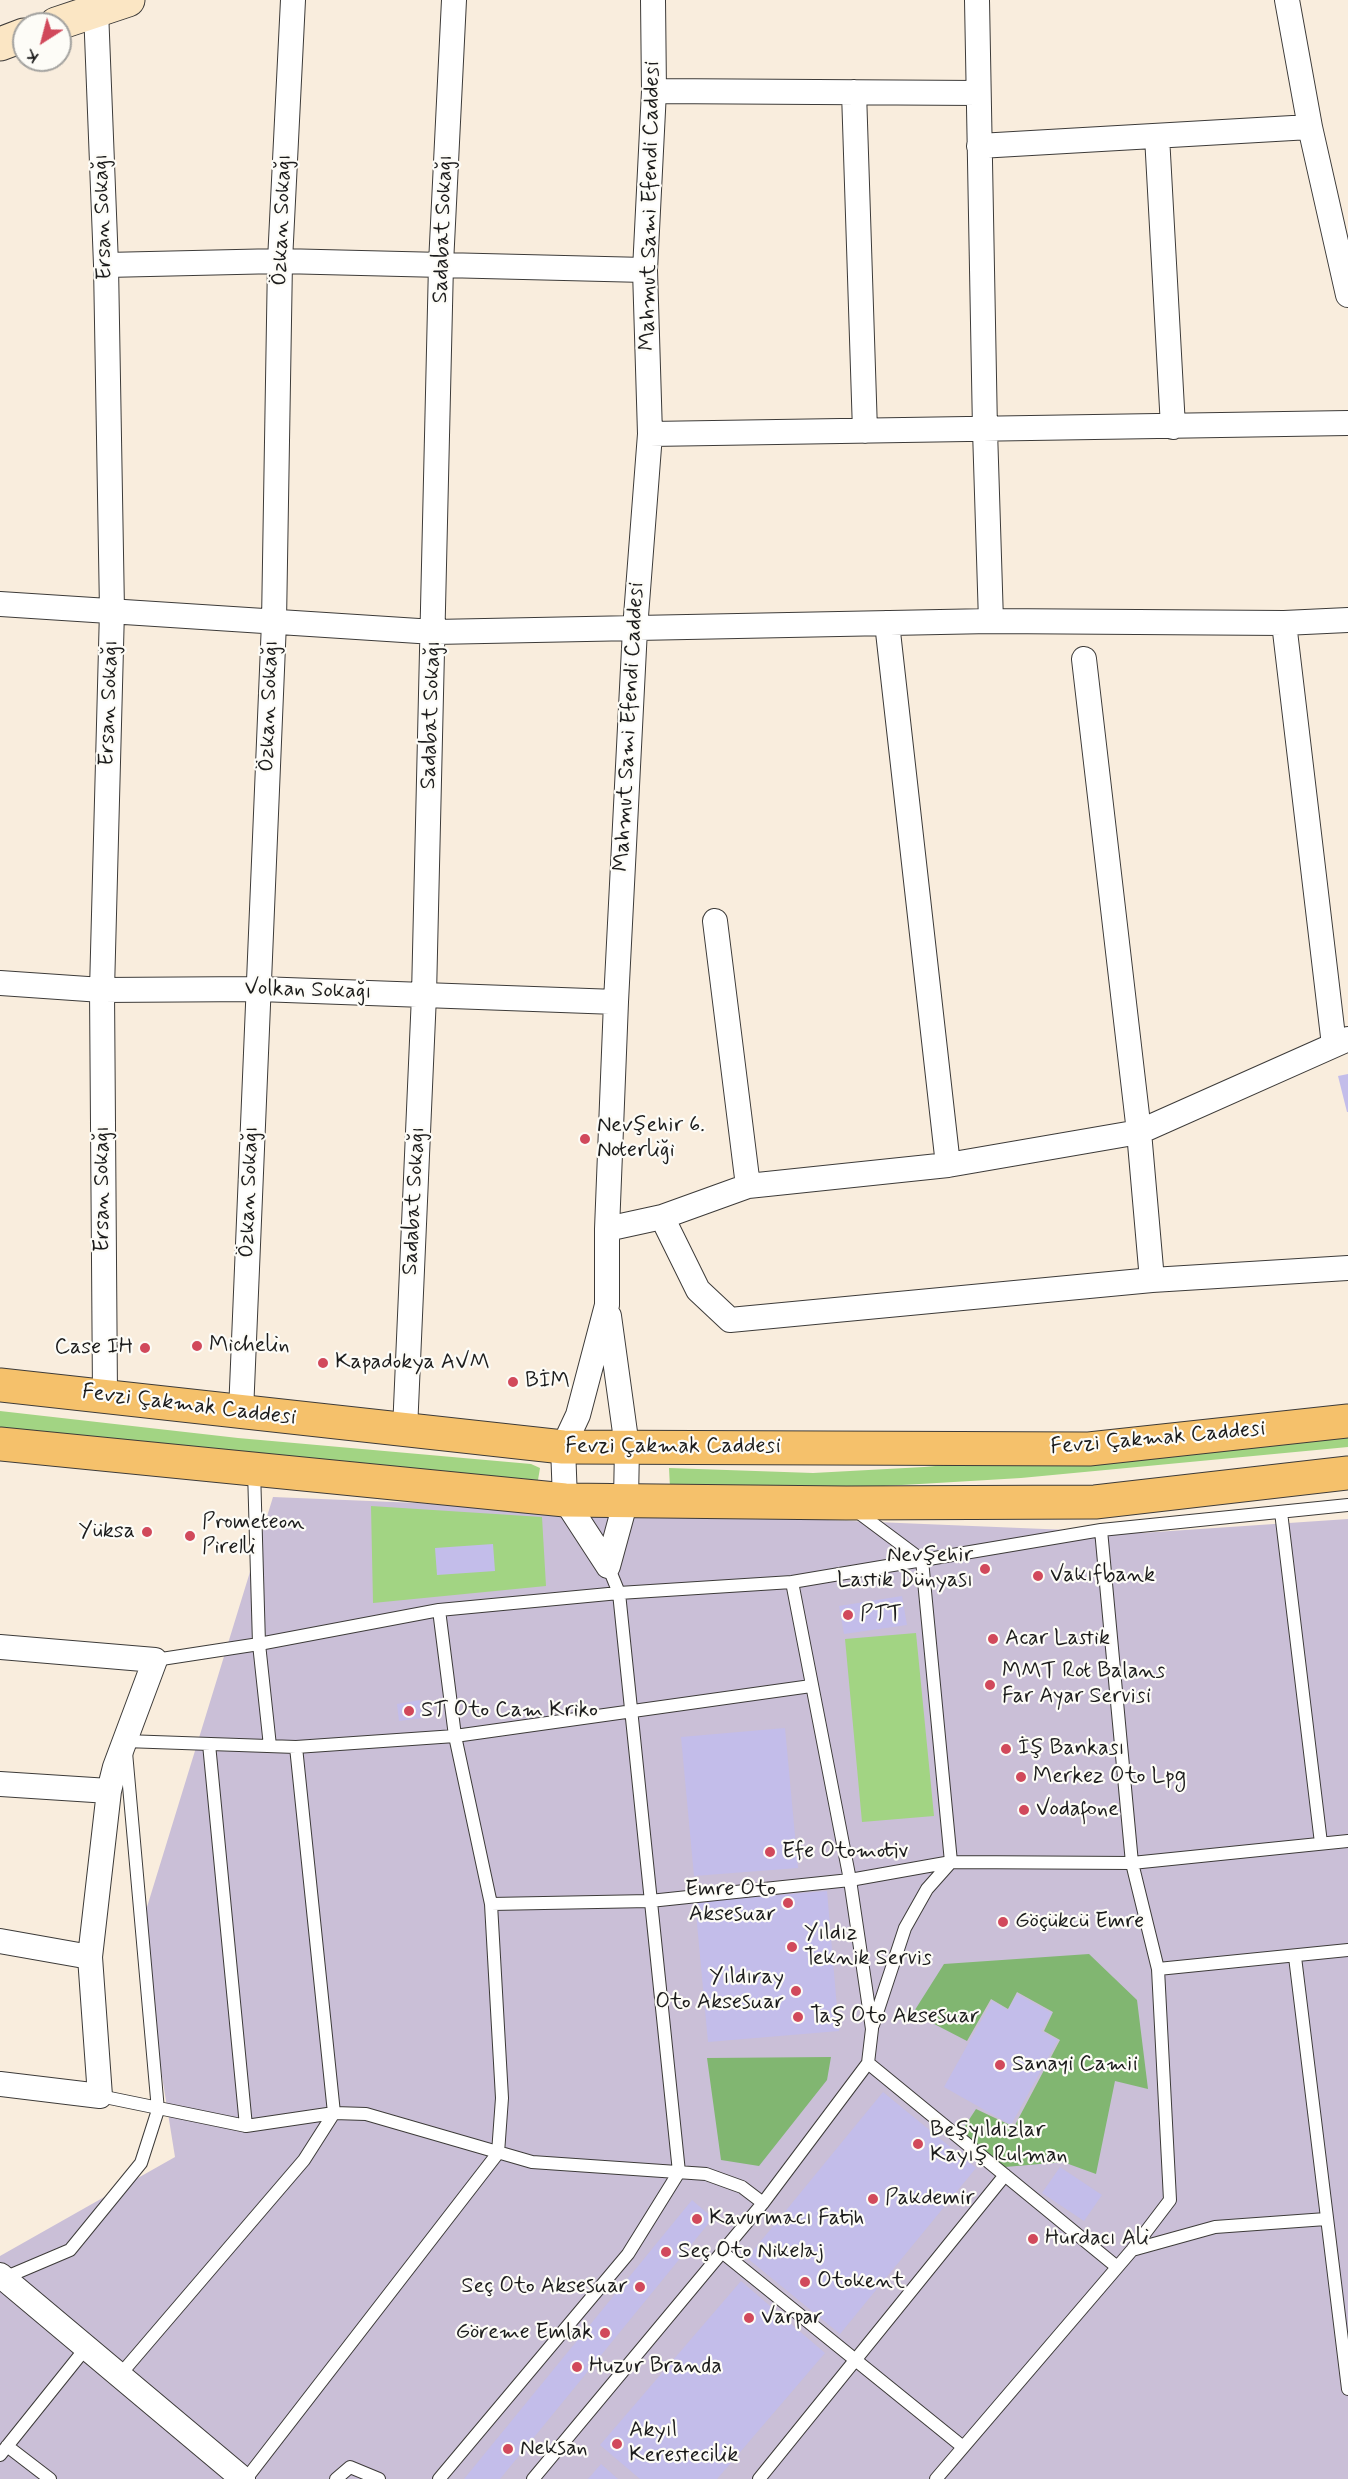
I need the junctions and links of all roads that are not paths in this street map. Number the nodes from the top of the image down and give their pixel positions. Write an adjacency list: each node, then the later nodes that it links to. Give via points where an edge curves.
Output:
1 (128, 0): 7 (street)
2 (293, 0): 15 (street, Özkan Sokağı)
3 (454, 0): 16 (street, Sadabat Sokağı)
4 (653, 0): 9 (street, Mahmut Sami Efendi Caddesi)
5 (977, 0): 11 (street)
6 (1287, 0): 12 (street)
7 (96, 10): 8 (street); 17 (street, Ersan Sokağı)
8 (72, 18)
9 (654, 91): 10 (street); 18 (street, Mahmut Sami Efendi Caddesi)
10 (854, 92): 11 (street); 23 (street)
11 (978, 93): 14 (street)
12 (1310, 127): 13 (street); 19 (street)
13 (1157, 136): 14 (street); 21 (street)
14 (979, 146): 22 (street)
15 (280, 261): 16 (street); 17 (street); 29 (street, Özkan Sokağı)
16 (441, 264): 18 (street); 33 (street, Sadabat Sokağı)
17 (106, 265): 26 (street, Ersan Sokağı)
18 (645, 270): 24 (street, Mahmut Sami Efendi Caddesi)
19 (1348, 295)
20 (1348, 423): 21 (street)
21 (1173, 427): 22 (street)
22 (985, 430): 23 (street); 28 (street)
23 (866, 431): 24 (street)
24 (650, 434): 32 (street, Mahmut Sami Efendi Caddesi)
25 (0, 604): 26 (street)
26 (112, 610): 29 (street); 38 (street, Ersan Sokağı)
27 (1348, 620): 31 (street)
28 (991, 621): 30 (street); 31 (street)
29 (274, 622): 33 (street); 37 (street, Özkan Sokağı)
30 (887, 623): 32 (street); 43 (street)
31 (1284, 623): 41 (street)
32 (635, 629): 33 (street); 40 (street, Mahmut Sami Efendi Caddesi)
33 (434, 632): 39 (street, Sadabat Sokağı)
34 (1084, 659): 42 (street)
35 (715, 921): 44 (street)
36 (0, 983): 38 (street, Volkan Sokağı)
37 (259, 989): 38 (street, Volkan Sokağı); 39 (street, Volkan Sokağı); 52 (street, Özkan Sokağı)
38 (102, 990): 51 (street, Ersan Sokağı)
39 (424, 995): 40 (street, Volkan Sokağı); 54 (street, Sadabat Sokağı)
40 (616, 1002): 46 (street, Mahmut Sami Efendi Caddesi)
41 (1341, 1042): 42 (street)
42 (1139, 1132): 43 (street); 48 (street)
43 (948, 1165): 44 (street)
44 (748, 1186): 45 (street)
45 (662, 1217): 46 (street); 48 (street, via 698,1290 730,1320)
46 (607, 1229): 49 (street, Mahmut Sami Efendi Caddesi)
47 (1348, 1268): 48 (street)
48 (1152, 1280)
49 (608, 1305): 56 (street, Mahmut Sami Efendi Caddesi, via 578,1415); 57 (street)
50 (0, 1385): 51 (main road, Fevzi Çakmak Caddesi)
51 (105, 1395): 52 (main road, Fevzi Çakmak Caddesi)
52 (241, 1412): 54 (main road, Fevzi Çakmak Caddesi)
53 (1348, 1421): 57 (main road, Fevzi Çakmak Caddesi, via 1089,1449)
54 (405, 1430): 56 (main road, Fevzi Çakmak Caddesi)
55 (0, 1444): 58 (main road)
56 (562, 1447): 57 (main road, Fevzi Çakmak Caddesi); 60 (street)
57 (627, 1447): 61 (street)
58 (254, 1469): 60 (main road); 71 (lane)
59 (1348, 1473): 62 (main road, via 1095,1502)
60 (565, 1500): 61 (main road); 67 (street)
61 (626, 1500): 62 (main road); 67 (street)
62 (846, 1503): 66 (lane)
63 (1348, 1505): 64 (lane)
64 (1281, 1512): 65 (lane); 84 (lane)
65 (1101, 1530): 66 (lane); 86 (lane)
66 (922, 1560): 68 (lane); 85 (lane)
67 (608, 1566): 69 (lane)
68 (792, 1582): 69 (lane); 74 (lane)
69 (619, 1593): 70 (lane); 75 (lane)
70 (439, 1610): 71 (lane); 76 (lane)
71 (259, 1644): 73 (lane); 79 (lane)
72 (0, 1647): 73 (street)
73 (154, 1660): 77 (street)
74 (811, 1686): 75 (lane); 87 (lane)
75 (630, 1712): 76 (lane); 88 (lane)
76 (455, 1736): 80 (lane); 89 (lane)
77 (125, 1741): 78 (lane); 82 (street); 99 (lane)
78 (209, 1744): 79 (lane); 101 (lane)
79 (270, 1746): 80 (lane)
80 (296, 1747): 100 (lane)
81 (0, 1784): 82 (street)
82 (109, 1791): 92 (street)
83 (1348, 1840): 84 (lane)
84 (1321, 1843): 86 (lane)
85 (951, 1862): 86 (lane); 87 (lane); 95 (lane, via 927,1889 905,1928)
86 (1132, 1863): 94 (lane)
87 (850, 1880): 88 (lane); 95 (lane)
88 (650, 1901): 89 (lane); 103 (lane)
89 (491, 1904): 102 (lane, via 502,2098)
90 (0, 1941): 92 (street)
91 (1348, 1950): 93 (lane)
92 (90, 1957): 98 (street)
93 (1295, 1957): 94 (lane); 106 (lane)
94 (1158, 1969): 107 (lane, via 1170,2200)
95 (872, 2030): 96 (lane)
96 (868, 2063): 104 (lane); 105 (lane)
97 (0, 2084): 98 (street)
98 (100, 2096): 99 (lane)
99 (158, 2110): 101 (lane); 110 (lane, via 141,2163 70,2250)
100 (334, 2113): 101 (lane); 102 (lane, via 366,2114); 113 (lane, via 304,2160)
101 (246, 2126)
102 (498, 2153): 103 (lane, via 532,2162); 117 (lane)
103 (679, 2172): 105 (lane, via 706,2174 742,2187); 121 (lane, via 628,2253)
104 (1005, 2175): 109 (lane); 112 (lane)
105 (763, 2203): 108 (lane)
106 (1326, 2219): 107 (lane, via 1215,2227); 114 (lane)
107 (1132, 2250): 109 (lane)
108 (722, 2252): 112 (lane); 122 (lane)
109 (1117, 2267): 115 (lane)
110 (2, 2277): 111 (street)
111 (85, 2349): 113 (street); 116 (lane)
112 (855, 2360): 115 (lane); 123 (lane)
113 (119, 2376): 117 (street)
114 (1348, 2389)
115 (963, 2447): 124 (lane)
116 (4, 2451): 118 (lane)
117 (235, 2476)
118 (50, 2479)
119 (336, 2479): 120 (lane, via 350,2467)
120 (379, 2479)
121 (439, 2479)
122 (533, 2479)
123 (759, 2479)
124 (936, 2479)

